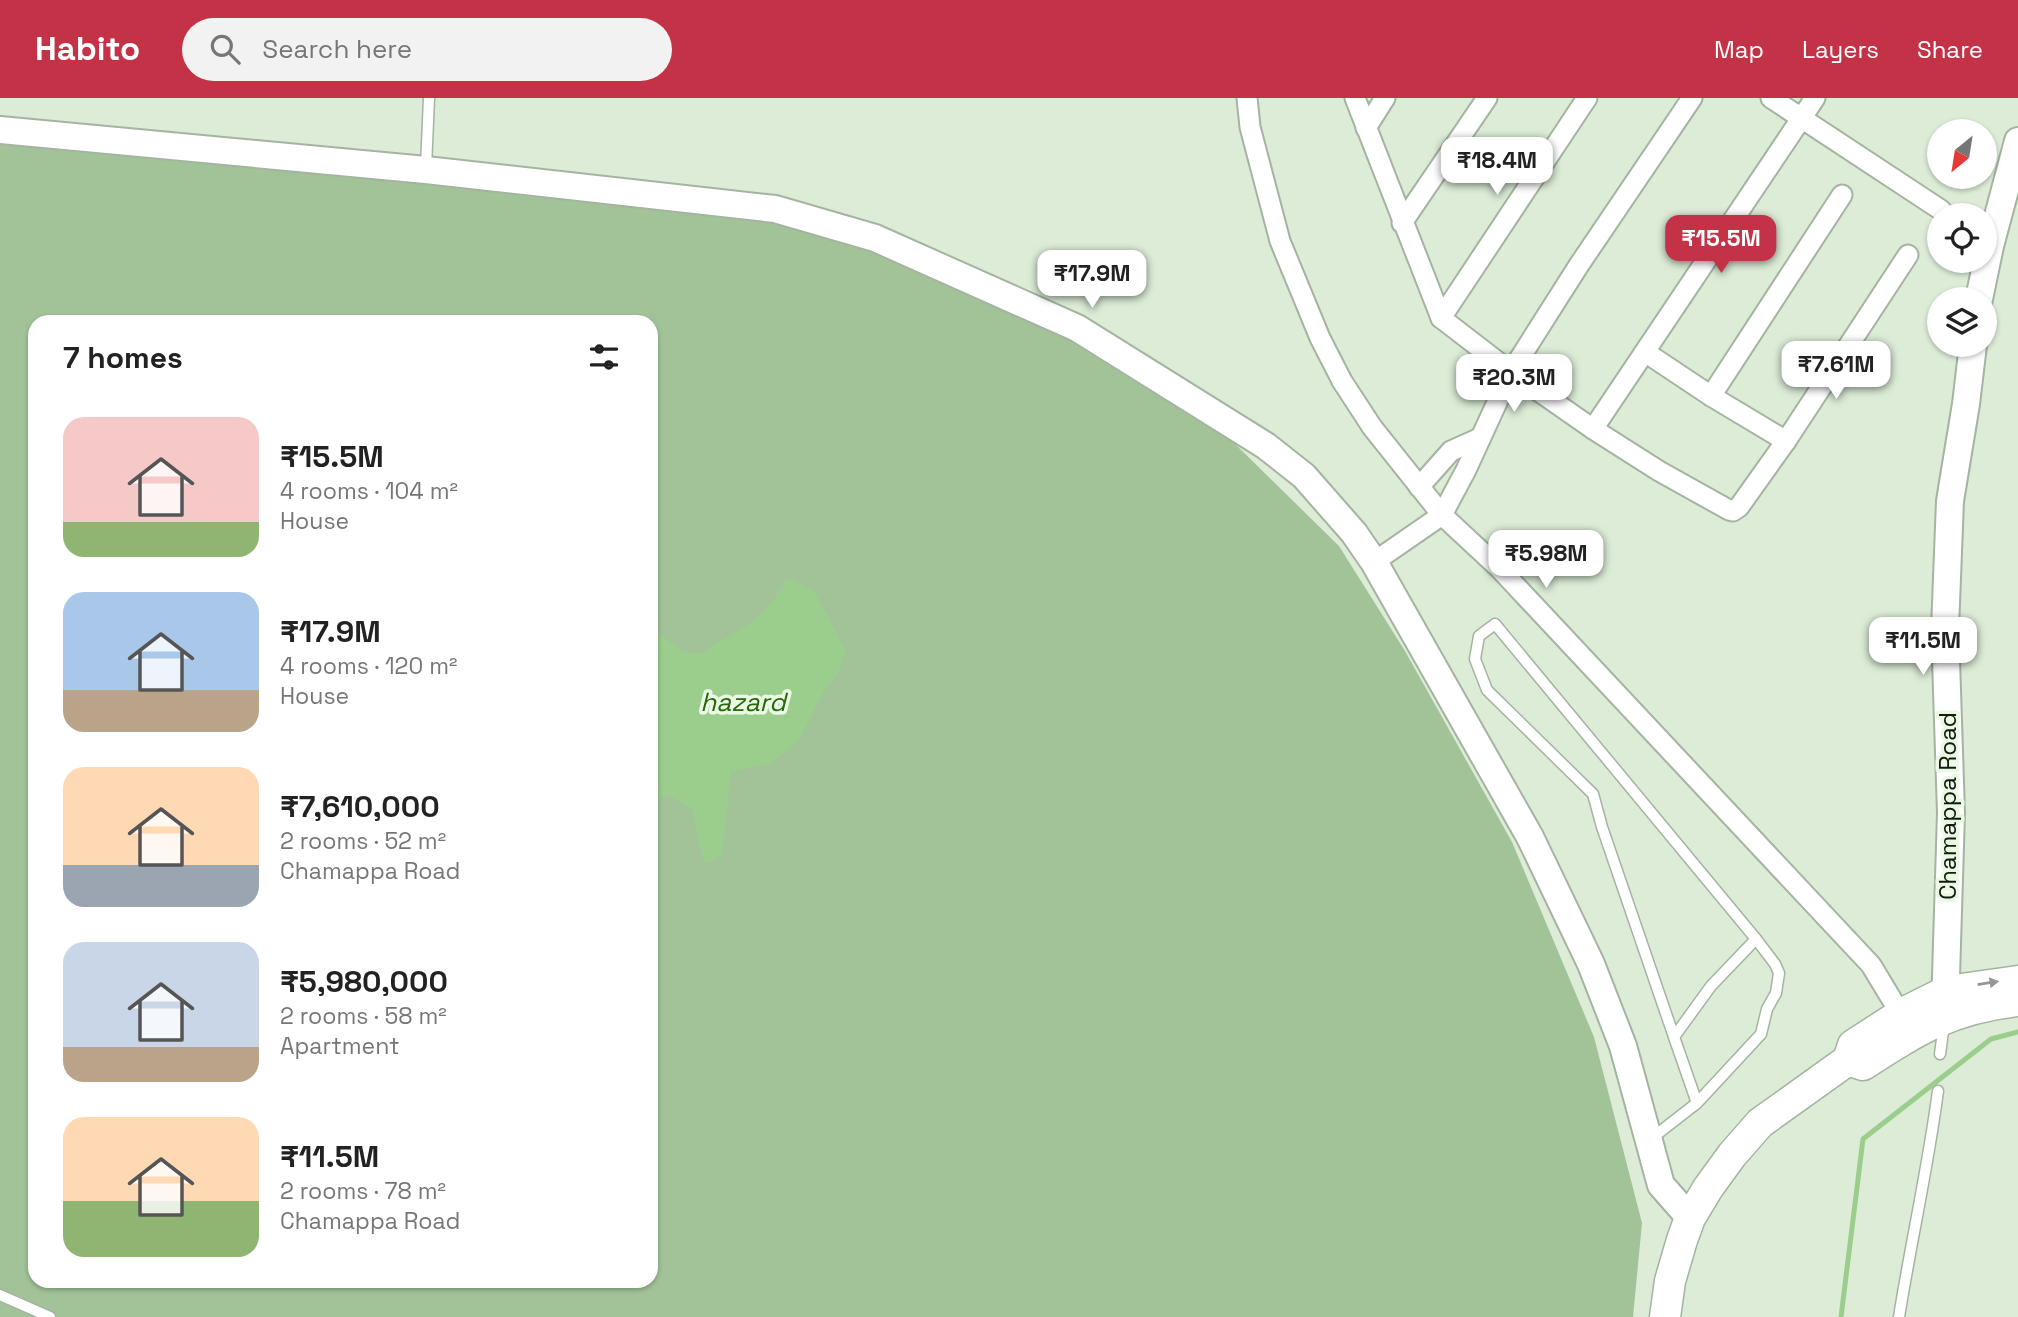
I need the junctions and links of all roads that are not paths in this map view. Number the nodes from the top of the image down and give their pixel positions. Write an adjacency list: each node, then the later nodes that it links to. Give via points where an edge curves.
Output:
1 (429, 98): 14 (lane)
2 (1247, 98): 28 (street, via 1250,127 1280,241 1320,338 1372,427)
3 (1355, 98): 11 (street)
4 (1385, 98): 11 (street)
5 (1486, 98): 17 (street)
6 (1587, 98): 20 (street)
7 (1692, 98): 23 (street)
8 (1771, 98): 10 (street)
9 (1815, 98): 10 (street)
10 (1801, 119): 16 (street); 21 (street)
11 (1366, 128): 17 (street)
12 (0, 130): 14 (street)
13 (2018, 141): 19 (street)
14 (426, 170): 30 (street, via 775,209 875,237 1077,328 1266,446 1304,476)
15 (1842, 195): 24 (street)
16 (1930, 203)
17 (1402, 223): 20 (street)
18 (1908, 255): 27 (street)
19 (1981, 287)
20 (1441, 318): 23 (street)
21 (1645, 352): 24 (street); 25 (street)
22 (1972, 357): 34 (street, Chamappa Road, via 1950,501 1945,629 1951,813)
23 (1511, 372): 25 (street); 26 (street)
24 (1712, 396): 27 (street)
25 (1592, 429): 27 (street, via 1733,511)
26 (1480, 438): 28 (street, via 1451,451); 29 (street)
27 (1786, 441)
28 (1419, 487): 29 (street)
29 (1442, 515): 30 (street); 35 (street, via 1499,569 1871,965)
30 (1374, 562): 40 (street, via 1530,837 1586,953 1623,1046)
31 (1756, 939): 36 (lane, via 1711,986); 36 (lane, via 1495,624 1479,636 1475,659 1487,690 1593,794); 39 (lane, via 1779,973 1776,993 1761,1034)
32 (2018, 981): 34 (main road, one-way to 32)
33 (2018, 1001): 34 (main road)
34 (1946, 1004): 35 (main road); 37 (lane)
35 (1907, 1023): 41 (main road, via 1853,1045 1848,1060 1760,1123 1732,1155)
36 (1674, 1037): 39 (lane)
37 (1940, 1054)
38 (1938, 1091): 45 (lane)
39 (1697, 1103): 40 (lane)
40 (1649, 1141): 41 (street, via 1661,1185)
41 (1690, 1218): 44 (main road, via 1670,1281)
42 (0, 1295): 43 (lane)
43 (50, 1317)
44 (1665, 1317)
45 (1899, 1317)

